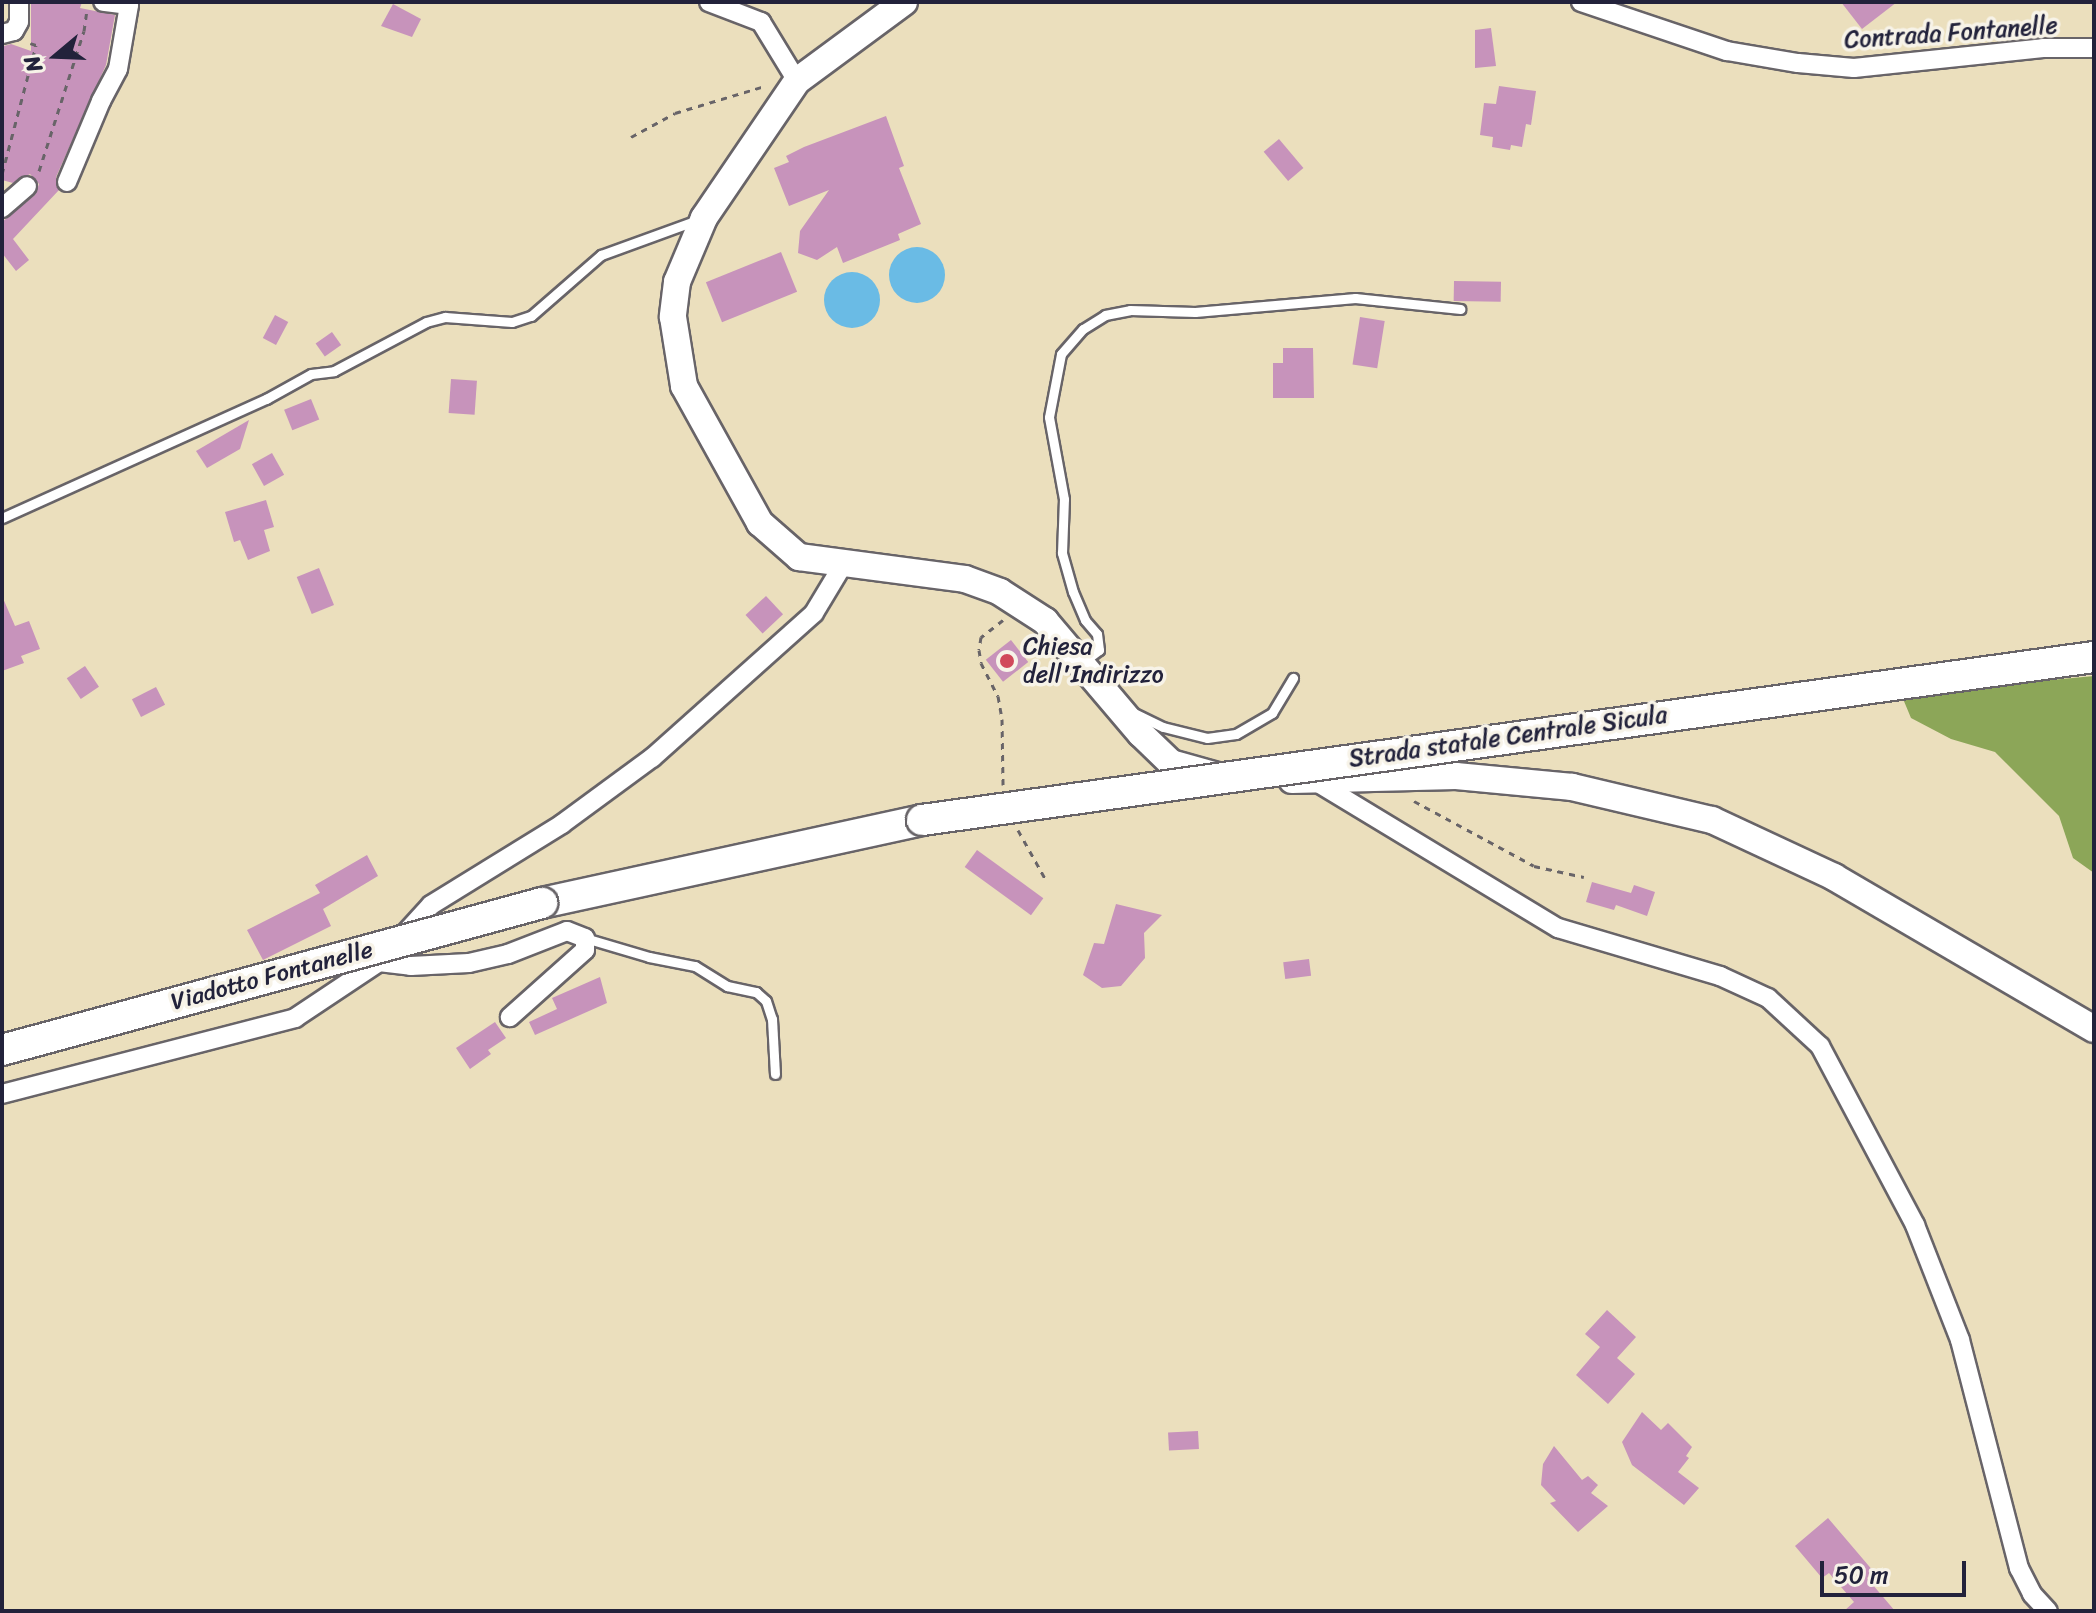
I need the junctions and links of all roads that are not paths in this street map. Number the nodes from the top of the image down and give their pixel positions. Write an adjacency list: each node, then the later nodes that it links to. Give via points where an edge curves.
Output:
1 (19, 2): 6 (street, via 19,22)
2 (103, 2): 9 (street, via 129,5 120,60)
3 (709, 2): 8 (street, via 761,22)
4 (904, 2): 8 (main road)
5 (1581, 2): 7 (street, Contrada Fontanelle, via 1727,51 1798,63 1854,68 2043,48)
6 (8, 32)
7 (2094, 48)
8 (793, 87): 12 (main road)
9 (67, 182)
10 (27, 186): 11 (street)
11 (2, 208)
12 (704, 218): 14 (lane, via 601,255 531,316 512,322 445,317 426,322 334,371 311,374); 15 (main road, via 677,282 673,317 684,386 760,523 799,557)
13 (1460, 309): 17 (lane, via 1355,298 1195,312 1130,310 1105,315 1083,329 1061,354 1049,417 1064,499 1062,553 1085,620 1097,634 1099,650)
14 (2, 518)
15 (844, 563): 17 (main road, via 965,579 1000,592 1045,621); 23 (street, via 814,613 652,758 562,824 431,905)
16 (2094, 657): 21 (main road, Strada statale Centrale Sicula, bridge, via 922,820)
17 (1083, 662): 19 (main road)
18 (1293, 678): 19 (lane, via 1272,713 1236,734 1207,738 1163,727)
19 (1116, 705): 20 (main road, via 1171,763 1241,781)
20 (1313, 779): 25 (main road, via 1456,776 1572,787 1712,820 1834,877); 29 (street, via 1558,928 1720,976 1768,998 1820,1046 1915,1225 1960,1340 2019,1568)
21 (542, 903): 26 (main road, Viadotto Fontanelle, bridge)
22 (585, 938): 23 (street, via 567,931 469,963); 24 (street, via 585,950); 27 (lane, via 695,966 727,986 756,992 766,1001 772,1019)
23 (379, 962): 28 (street, via 295,1018)
24 (510, 1017)
25 (2094, 1029)
26 (2, 1050)
27 (775, 1074)
28 (2, 1094)
29 (2048, 1611)

